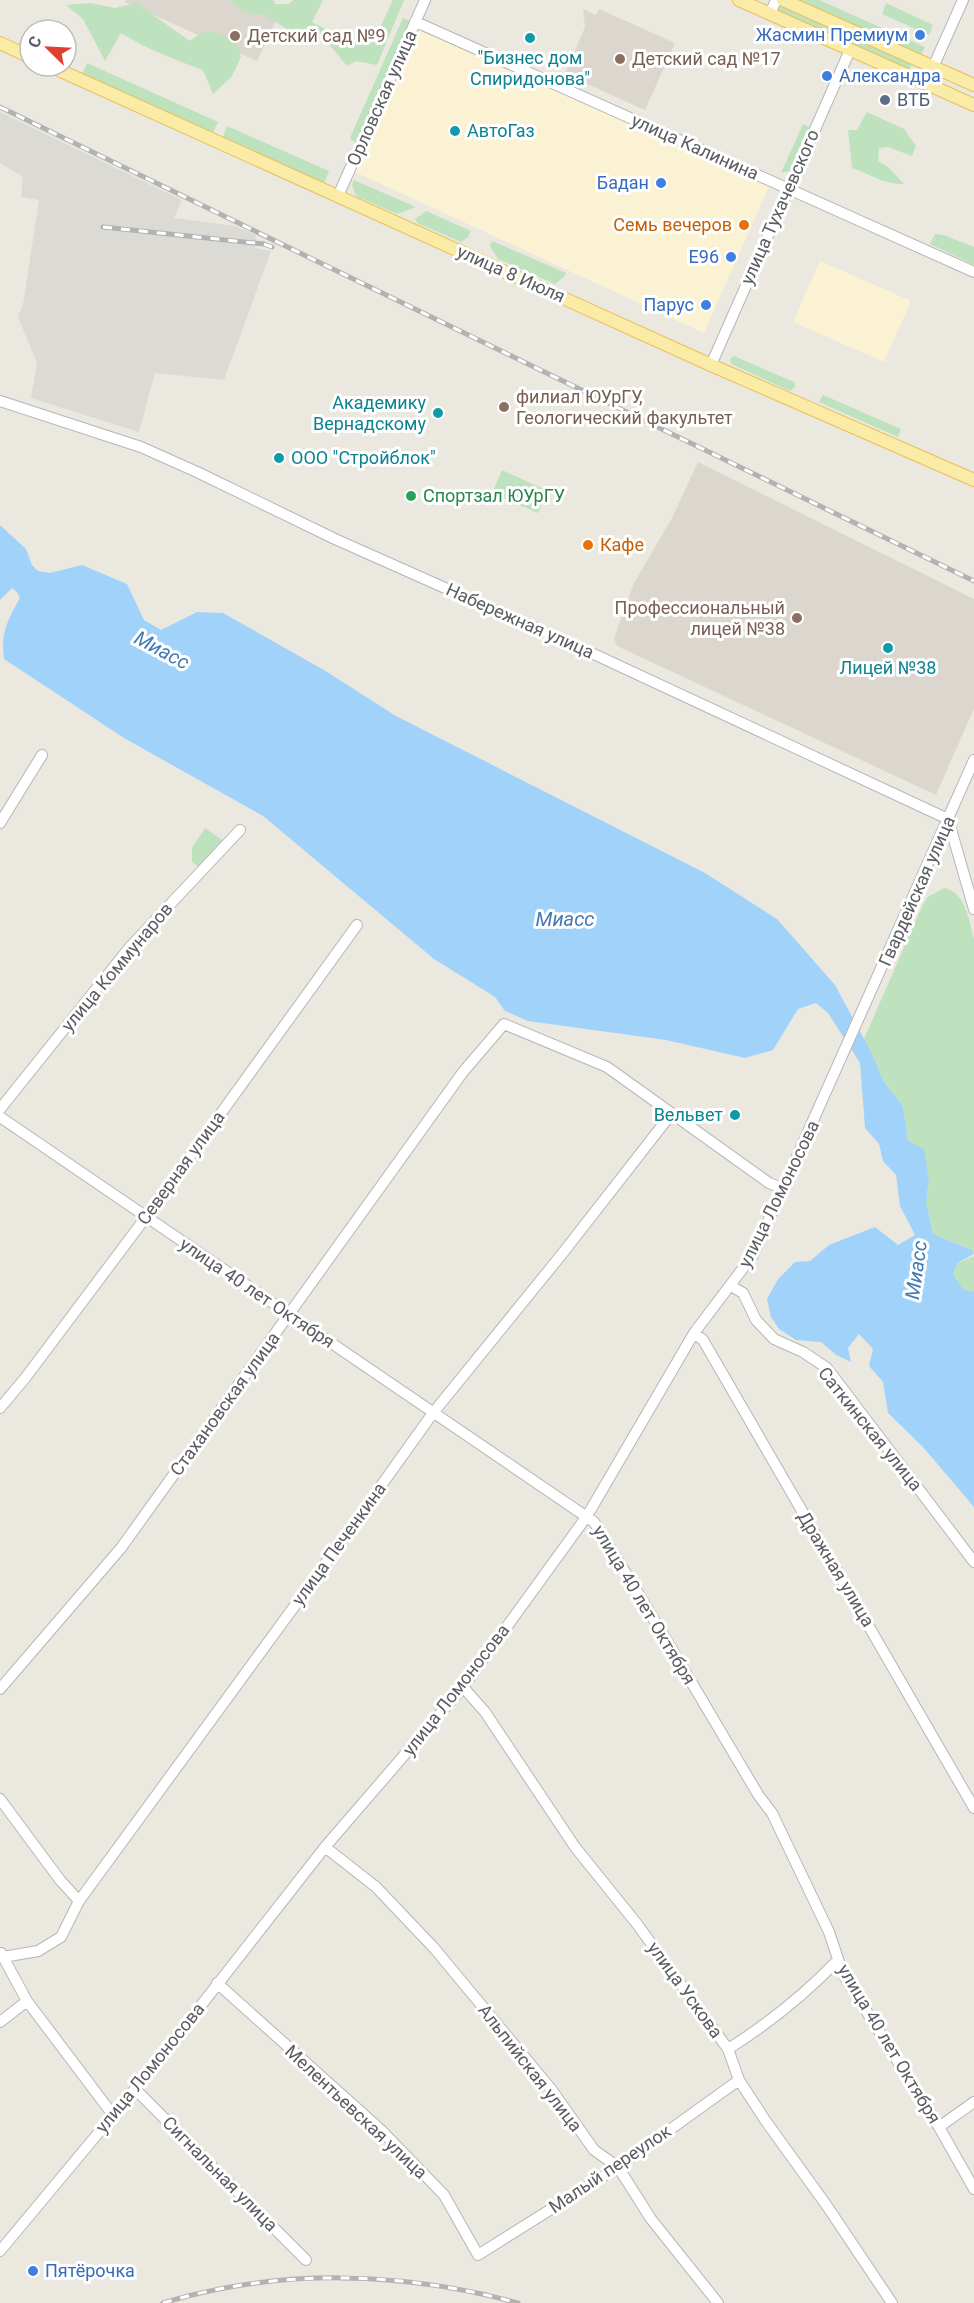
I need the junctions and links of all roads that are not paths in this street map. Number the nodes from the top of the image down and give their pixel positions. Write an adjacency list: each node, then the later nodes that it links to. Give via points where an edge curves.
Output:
1 (425, 0): 7 (street, Орловская улица)
2 (739, 0): 6 (main road)
3 (776, 0): 6 (street)
4 (783, 0): 11 (main road)
5 (963, 0): 11 (street)
6 (770, 14): 9 (main road)
7 (416, 22): 16 (street, улица Калинина); 17 (street, Орловская улица)
8 (0, 44): 10 (main road)
9 (850, 50): 13 (main road); 16 (street, улица Тухачевского)
10 (18, 52)
11 (933, 67): 13 (street); 14 (main road)
12 (77, 78): 17 (main road, улица 8 Июля)
13 (926, 83): 15 (main road)
14 (974, 85)
15 (974, 105)
16 (788, 189): 18 (street, улица Калинина); 19 (street, улица Тухачевского)
17 (338, 196): 19 (main road, улица 8 Июля)
18 (974, 272)
19 (711, 365): 21 (main road, улица 8 Июля)
20 (0, 401): 24 (street, Набережная улица, via 141,447 197,471 335,539)
21 (974, 480)
22 (42, 755): 25 (street)
23 (974, 760): 24 (street, Гвардейская улица)
24 (948, 819): 27 (street); 29 (street, Гвардейская улица)
25 (0, 823)
26 (240, 830): 30 (street, улица Коммунаров, via 130,947)
27 (974, 909)
28 (357, 925): 34 (street, Северная улица)
29 (834, 1078): 33 (street, улица Ломоносова)
30 (0, 1109)
31 (672, 1113): 33 (street); 36 (street, Стахановская улица, via 607,1067 504,1024 463,1072); 39 (street, улица Печенкина)
32 (0, 1117): 34 (street, улица 40 лет Октября)
33 (784, 1190): 35 (street, улица Ломоносова, via 753,1255)
34 (146, 1217): 36 (street, улица 40 лет Октября); 38 (street, Северная улица)
35 (731, 1286): 37 (street, улица Ломоносова); 41 (street, Саткинская улица, via 743,1293 756,1320 774,1339 827,1368)
36 (288, 1315): 39 (street, улица 40 лет Октября); 43 (street, Стахановская улица, via 121,1548)
37 (694, 1333): 40 (street, улица Ломоносова); 45 (street, Дражная улица, via 703,1340)
38 (0, 1408)
39 (433, 1413): 40 (street, улица 40 лет Октября); 47 (street, улица Печенкина)
40 (587, 1516): 42 (street, улица Ломоносова); 49 (street, улица 40 лет Октября, via 648,1606 772,1813 829,1932)
41 (974, 1562)
42 (463, 1687): 46 (street, улица Ломоносова); 53 (street, улица Ускова, via 485,1713 575,1847)
43 (0, 1689)
44 (0, 1799): 47 (street)
45 (974, 1808)
46 (325, 1847): 50 (street, улица Ломоносова); 59 (street, Альпийская улица, via 376,1887 434,1948 551,2089 594,2150)
47 (79, 1901): 48 (street, улица Печенкина, via 61,1937 38,1951)
48 (2, 1955): 51 (street)
49 (838, 1960): 53 (street, via 762,2028); 58 (street, улица 40 лет Октября)
50 (217, 1983): 55 (street, улица Ломоносова); 62 (street, Мелентьевская улица, via 373,2123 444,2195)
51 (27, 2001): 52 (street); 57 (street)
52 (0, 2022)
53 (728, 2049): 54 (street, улица Ускова)
54 (739, 2080): 59 (street, Малый переулок); 65 (street, улица Ускова)
55 (135, 2089): 57 (street, улица Ломоносова); 63 (street, Сигнальная улица)
56 (974, 2102): 58 (street)
57 (112, 2115): 61 (street, улица Ломоносова)
58 (939, 2127): 60 (street, улица 40 лет Октября)
59 (618, 2167): 62 (street, Малый переулок); 64 (street, Альпийская улица, via 651,2219)
60 (974, 2189)
61 (0, 2249)
62 (478, 2254)
63 (306, 2260)
64 (718, 2303)
65 (892, 2303)

